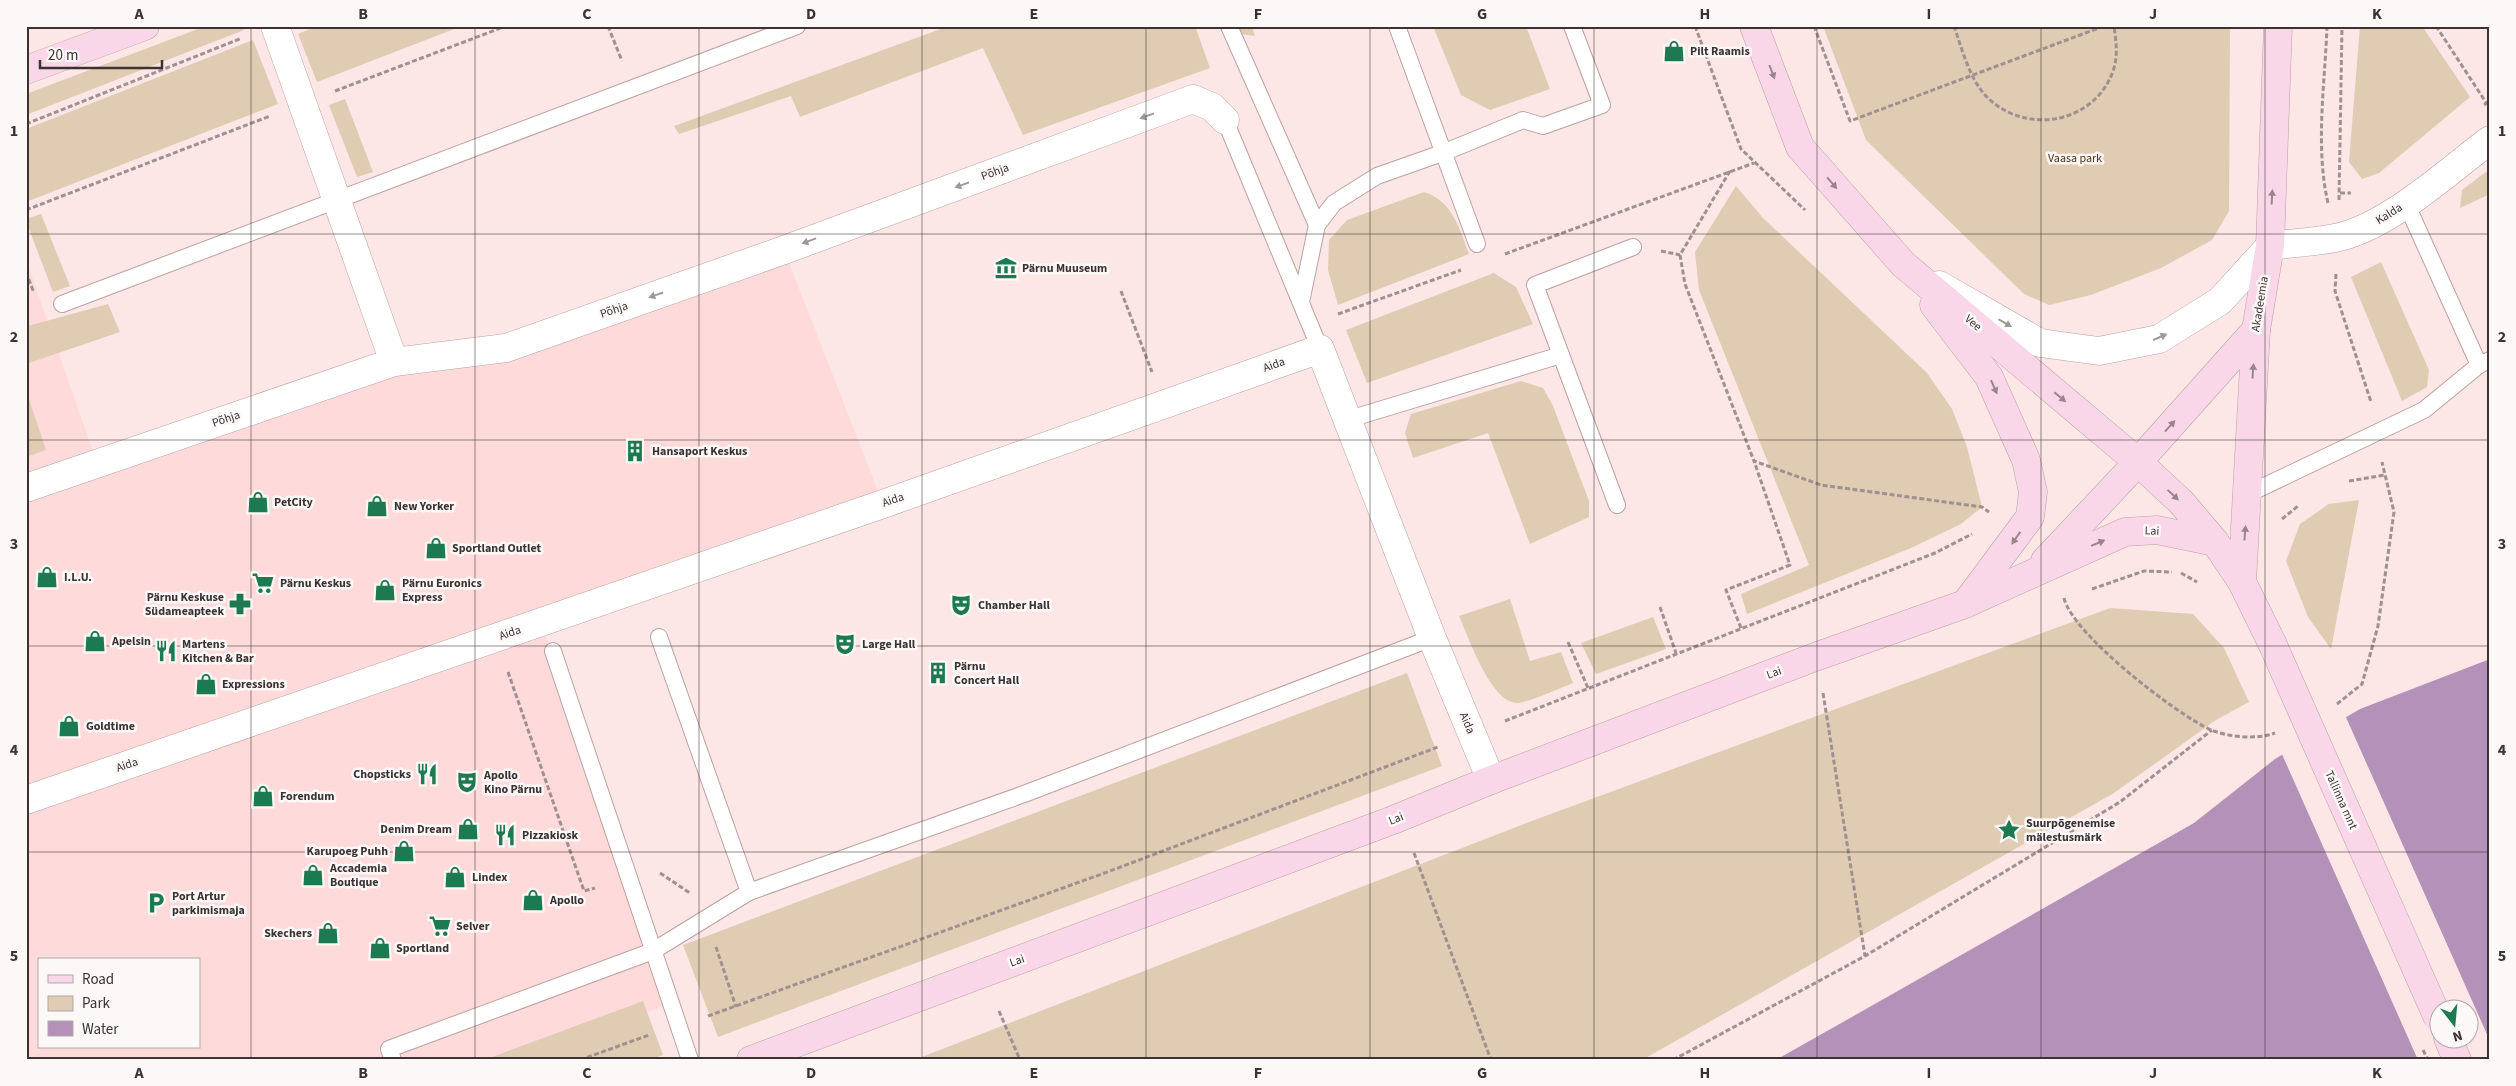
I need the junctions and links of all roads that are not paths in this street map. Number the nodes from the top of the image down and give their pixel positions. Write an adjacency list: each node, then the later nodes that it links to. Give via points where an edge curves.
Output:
1 (145, 26): 9 (street)
2 (275, 26): 13 (street)
3 (797, 26): 13 (lane)
4 (1229, 26): 15 (lane)
5 (1397, 26): 12 (lane)
6 (1572, 26): 12 (lane, via 1602,106 1542,126 1523,120)
7 (1754, 26): 19 (street, Vee, one-way to 19, via 1800,146)
8 (2278, 26): 17 (street, Akadeemia, one-way to 8)
9 (26, 70)
10 (1225, 120): 20 (lane); 25 (street, Põhja, one-way to 25, via 1212,107 1193,100 506,348)
11 (2490, 140): 14 (street, Kalda)
12 (1445, 152): 15 (lane, via 1377,176 1334,203); 16 (lane)
13 (336, 198): 21 (lane); 25 (street)
14 (2406, 203): 17 (street, Kalda, via 2375,223 2336,238); 26 (lane)
15 (1317, 225): 20 (lane)
16 (1477, 244)
17 (2270, 246): 19 (street, one-way to 17, via 2040,344 2099,351 2159,339 2220,301); 22 (street, Akadeemia)
18 (1633, 247): 24 (lane, via 1535,285)
19 (1903, 264): 28 (street, Vee, one-way to 28); 35 (street, one-way to 35, via 1989,376 2026,460 2033,492 2030,517)
20 (1302, 302): 23 (lane)
21 (62, 304)
22 (2256, 330): 28 (street, Lai, one-way to 22); 30 (street, Akadeemia, one-way to 22)
23 (1320, 349): 27 (street, Aida); 40 (street, Aida)
24 (1561, 355): 27 (lane); 31 (lane)
25 (394, 362): 29 (street, Põhja)
26 (2484, 362): 30 (lane, via 2424,410)
27 (1346, 420): 37 (street, Aida)
28 (2138, 462): 32 (street, Vee, one-way to 32, via 2181,502); 33 (street, Lai)
29 (26, 488)
30 (2248, 494): 34 (street, Akadeemia, one-way to 30)
31 (1617, 505)
32 (2215, 542): 33 (street, Lai, one-way to 32, via 2125,532 2158,530); 34 (street, Vee)
33 (2037, 570): 35 (street, Lai)
34 (2242, 582): 43 (street, Tallinna mnt, bridge)
35 (1965, 604): 39 (street, Lai)
36 (659, 637): 41 (lane)
37 (1432, 638): 39 (street, Aida); 41 (lane, via 1024,794)
38 (553, 651): 42 (lane)
39 (1492, 780): 47 (street, Lai, via 1384,824)
40 (26, 800)
41 (749, 892): 42 (lane)
42 (653, 951): 45 (lane, via 389,1049); 46 (lane)
43 (2429, 998)
44 (2452, 1048): 48 (street)
45 (393, 1060)
46 (690, 1060)
47 (752, 1060)
48 (2457, 1060)

